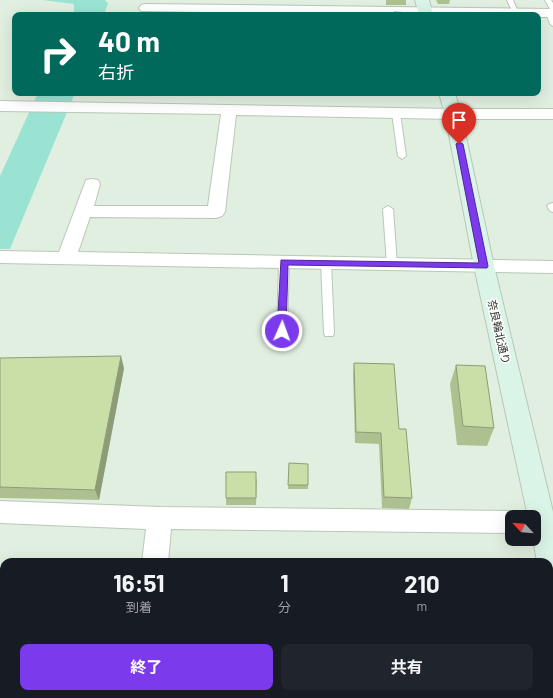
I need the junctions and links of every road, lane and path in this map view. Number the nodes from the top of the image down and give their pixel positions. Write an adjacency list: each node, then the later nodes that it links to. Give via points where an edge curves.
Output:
1 (510, 0): 4 (lane)
2 (146, 8): 3 (street)
3 (424, 9): 4 (street)
4 (515, 12): 5 (street)
5 (551, 12)
6 (448, 96): 10 (street, 奈良輪北通り)
7 (0, 106): 8 (street)
8 (229, 110): 9 (street); 15 (street, via 216,212)
9 (396, 113): 10 (street); 12 (lane)
10 (453, 114): 11 (street); 21 (street, 奈良輪北通り)
11 (553, 114)
12 (402, 156)
13 (92, 184): 15 (street)
14 (388, 209): 20 (lane)
15 (83, 211): 17 (street)
16 (0, 257): 17 (street)
17 (66, 259): 18 (street)
18 (284, 262): 19 (street); 23 (lane)
19 (326, 263): 20 (street); 24 (lane)
20 (392, 264): 21 (street)
21 (484, 266): 22 (street); 28 (street, 奈良輪北通り)
22 (553, 268)
23 (282, 331)
24 (329, 333)
25 (0, 512): 26 (street)
26 (160, 518): 27 (street); 29 (street)
27 (505, 522)
28 (543, 522): 30 (street, 奈良輪北通り)
29 (155, 558)
30 (550, 558)

